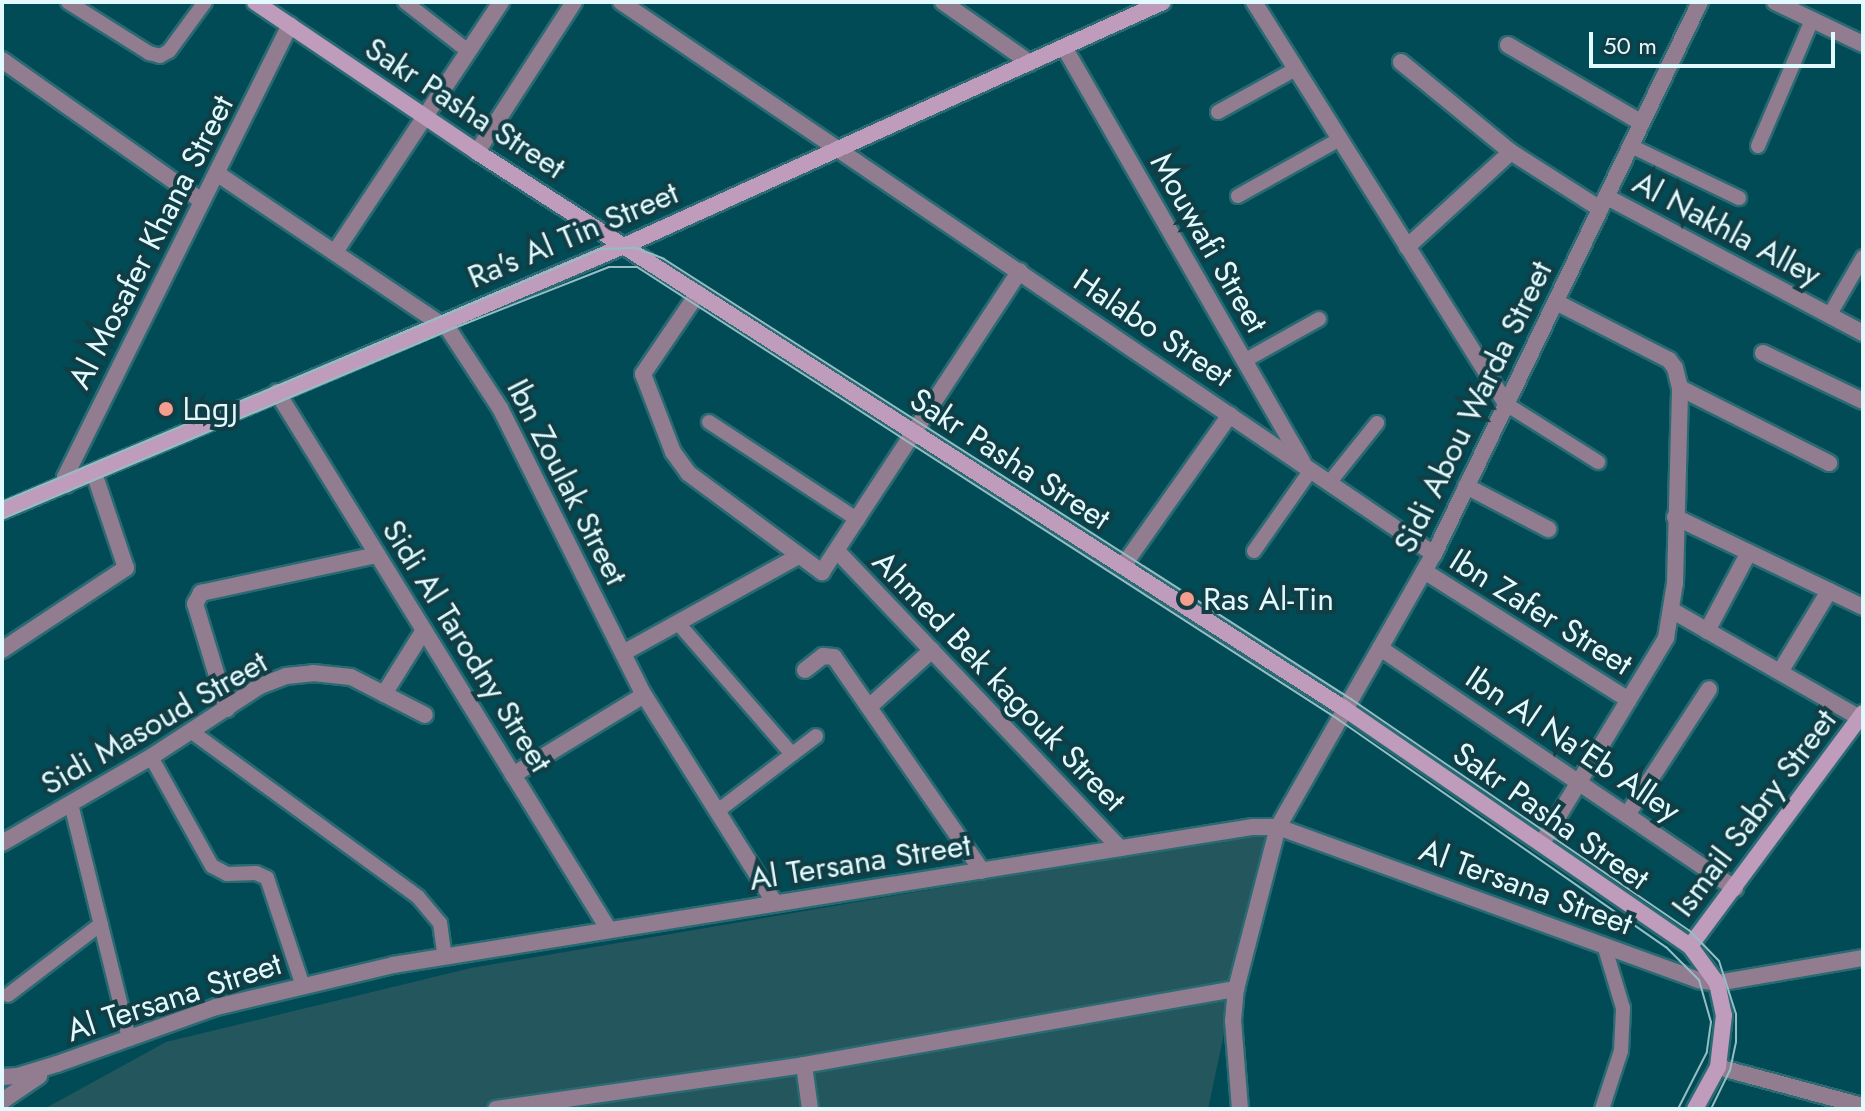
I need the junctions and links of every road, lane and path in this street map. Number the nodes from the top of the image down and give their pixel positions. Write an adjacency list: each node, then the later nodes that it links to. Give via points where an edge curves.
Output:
1 (68, 2): 2 (lane, via 160,56)
2 (205, 2)
3 (255, 2): 14 (main road, Sakr Pasha Street)
4 (405, 2): 18 (lane)
5 (501, 2): 18 (street)
6 (574, 2): 30 (street)
7 (621, 2): 29 (street, Halabo Street)
8 (943, 2): 21 (street)
9 (1163, 2): 17 (main road, Ra's Al Tin Street)
10 (1254, 2): 22 (street)
11 (1700, 2): 25 (street, Sidi Abou Warda Street)
12 (1775, 2): 13 (street)
13 (1812, 20): 15 (street); 28 (lane)
14 (290, 25): 24 (main road, Sakr Pasha Street); 32 (street, Al Mosafer Khana Street)
15 (1863, 44)
16 (1508, 45): 25 (street)
17 (1064, 47): 21 (main road, Ra's Al Tin Street); 49 (street, Mouwafi Street)
18 (468, 51): 24 (street)
19 (2, 60): 35 (street)
20 (1401, 62): 31 (street, Al Nakhla Alley)
21 (1030, 63): 29 (main road, Ra's Al Tin Street)
22 (1296, 69): 23 (lane); 26 (street)
23 (1218, 112)
24 (424, 117): 30 (main road, Sakr Pasha Street); 39 (street)
25 (1642, 123): 27 (street, Sidi Abou Warda Street)
26 (1340, 139): 33 (lane); 38 (street)
27 (1631, 146): 34 (lane); 36 (street, Sidi Abou Warda Street)
28 (1758, 146)
29 (842, 149): 37 (main road, Ra's Al Tin Street); 41 (street, Halabo Street)
30 (477, 152): 37 (main road, Sakr Pasha Street)
31 (1511, 152): 36 (street, Al Nakhla Alley); 38 (street)
32 (218, 174): 35 (street, Al Mosafer Khana Street); 39 (street, Ibn Zoulak Street)
33 (1238, 196)
34 (1739, 198)
35 (202, 201): 63 (street, Al Mosafer Khana Street, via 65,477)
36 (1604, 203): 43 (street, Sidi Abou Warda Street); 44 (street, Al Nakhla Alley)
37 (626, 245): 42 (main road, Sakr Pasha Street); 46 (main road, Ra's Al Tin Street)
38 (1407, 247): 53 (street)
39 (335, 252): 46 (street, Ibn Zoulak Street)
40 (1863, 257): 44 (lane)
41 (1020, 271): 54 (street, Halabo Street); 57 (street)
42 (698, 293): 57 (main road, Sakr Pasha Street); 74 (street, via 642,379 673,452 688,473)
43 (1556, 302): 50 (street, via 1669,360); 53 (street, Sidi Abou Warda Street)
44 (1829, 316): 47 (street, Al Nakhla Alley)
45 (1319, 319): 49 (lane)
46 (441, 322): 51 (main road, Ra's Al Tin Street); 86 (street, Ibn Zoulak Street, via 500,408)
47 (1863, 333)
48 (1763, 353): 52 (street)
49 (1244, 361): 60 (street, Mouwafi Street)
50 (1680, 388): 59 (street); 66 (street)
51 (277, 392): 61 (main road, Ra's Al Tin Street); 73 (street, Sidi Al Tarodny Street)
52 (1863, 401)
53 (1506, 404): 58 (lane); 64 (street, Sidi Abou Warda Street)
54 (1230, 415): 60 (street, Halabo Street); 75 (street)
55 (709, 422): 67 (lane)
56 (1377, 423): 62 (lane)
57 (917, 431): 67 (street); 75 (main road, Sakr Pasha Street)
58 (1598, 462)
59 (1829, 463)
60 (1308, 468): 62 (street, Halabo Street); 69 (lane)
61 (94, 473): 63 (main road, Ra's Al Tin Street); 84 (street, via 126,568)
62 (1329, 483): 72 (street, Halabo Street)
63 (66, 485): 65 (main road, Ra's Al Tin Street)
64 (1466, 486): 68 (street); 72 (street, Sidi Abou Warda Street)
65 (2, 511)
66 (1675, 517): 71 (street); 79 (street)
67 (858, 520): 70 (street)
68 (1548, 529)
69 (1254, 551)
70 (838, 552): 74 (street, via 822,572); 85 (street, Ahmed Bek kagouk Street)
71 (1749, 552): 77 (street); 82 (street)
72 (1434, 554): 76 (street, Sidi Abou Warda Street)
73 (377, 555): 81 (street, Sidi Al Tarodny Street); 94 (street, via 201,593 195,604)
74 (799, 556): 80 (street)
75 (1123, 566): 95 (main road, Sakr Pasha Street)
76 (1424, 571): 83 (street, Sidi Abou Warda Street); 92 (street, Ibn Zafer Street)
77 (1829, 591): 78 (street); 88 (street)
78 (1863, 607)
79 (1673, 611): 82 (street); 92 (street, via 1666,638)
80 (678, 623): 86 (street); 100 (lane)
81 (424, 630): 90 (street); 102 (street, Sidi Al Tarodny Street)
82 (1707, 631): 88 (street)
83 (1380, 648): 95 (street, Sidi Abou Warda Street); 103 (street, Ibn Al Na'Eb Alley)
84 (2, 650)
85 (932, 650): 93 (street); 110 (street, Ahmed Bek kagouk Street)
86 (623, 653): 91 (street, Ibn Zoulak Street)
87 (805, 670): 93 (street, via 832,655)
88 (1780, 672): 97 (street)
89 (1709, 689): 106 (street)
90 (384, 694): 94 (street, Sidi Masoud Street, via 351,677 313,673 260,686); 96 (street, Sidi Masoud Street)
91 (644, 695): 102 (street); 105 (street, Ibn Zoulak Street)
92 (1629, 700): 103 (street)
93 (869, 707): 111 (street)
94 (227, 709): 98 (street, Sidi Masoud Street)
95 (1345, 709): 107 (street, Sidi Abou Warda Street); 109 (main road, Sakr Pasha Street)
96 (425, 715)
97 (1860, 722): 112 (main road, Ismail Sabry Street)
98 (192, 732): 101 (street, Sidi Masoud Street); 118 (lane, via 418,897 440,923)
99 (816, 736): 100 (lane)
100 (792, 754): 105 (lane)
101 (151, 757): 104 (street, Sidi Masoud Street); 121 (lane, via 212,866 227,874 267,878)
102 (513, 775): 115 (street, Sidi Al Tarodny Street)
103 (1579, 782): 106 (street, Ibn Al Na'Eb Alley); 109 (street)
104 (71, 804): 108 (street, Sidi Masoud Street); 114 (lane)
105 (719, 810): 113 (street, Ibn Zoulak Street)
106 (1627, 815): 112 (street, Ibn Al Na'Eb Alley)
107 (1278, 827): 110 (street, Al Tersana Street); 116 (street, Al Tersana Street); 122 (street, Sidi Abou Warda Street)
108 (2, 843)
109 (1542, 843): 117 (main road, Sakr Pasha Street)
110 (1120, 848): 111 (street, Al Tersana Street)
111 (982, 871): 113 (street, Al Tersana Street)
112 (1735, 888): 117 (main road, Ismail Sabry Street)
113 (775, 903): 115 (street, Al Tersana Street)
114 (101, 924): 123 (lane); 124 (lane)
115 (609, 930): 118 (street, Al Tersana Street)
116 (1604, 945): 120 (street, Al Tersana Street); 134 (lane, via 1623,1008 1621,1051)
117 (1690, 946): 120 (main road, Sakr Pasha Street)
118 (445, 957): 121 (street, Al Tersana Street)
119 (1863, 958): 120 (street)
120 (1717, 983): 127 (main road, via 1724,1015)
121 (303, 986): 124 (street, Al Tersana Street, via 216,1007)
122 (1236, 989): 126 (street); 133 (street, Sidi Abou Warda Street, via 1233,1021)
123 (8, 995)
124 (129, 1039): 125 (street, Al Tersana Street)
125 (57, 1064): 128 (street, Al Tersana Street); 129 (street)
126 (804, 1065): 131 (street); 132 (street)
127 (1718, 1067): 130 (street); 135 (main road)
128 (2, 1077)
129 (2, 1101)
130 (1863, 1106)
131 (496, 1109)
132 (810, 1109)
133 (1240, 1109)
134 (1602, 1109)
135 (1695, 1109)

